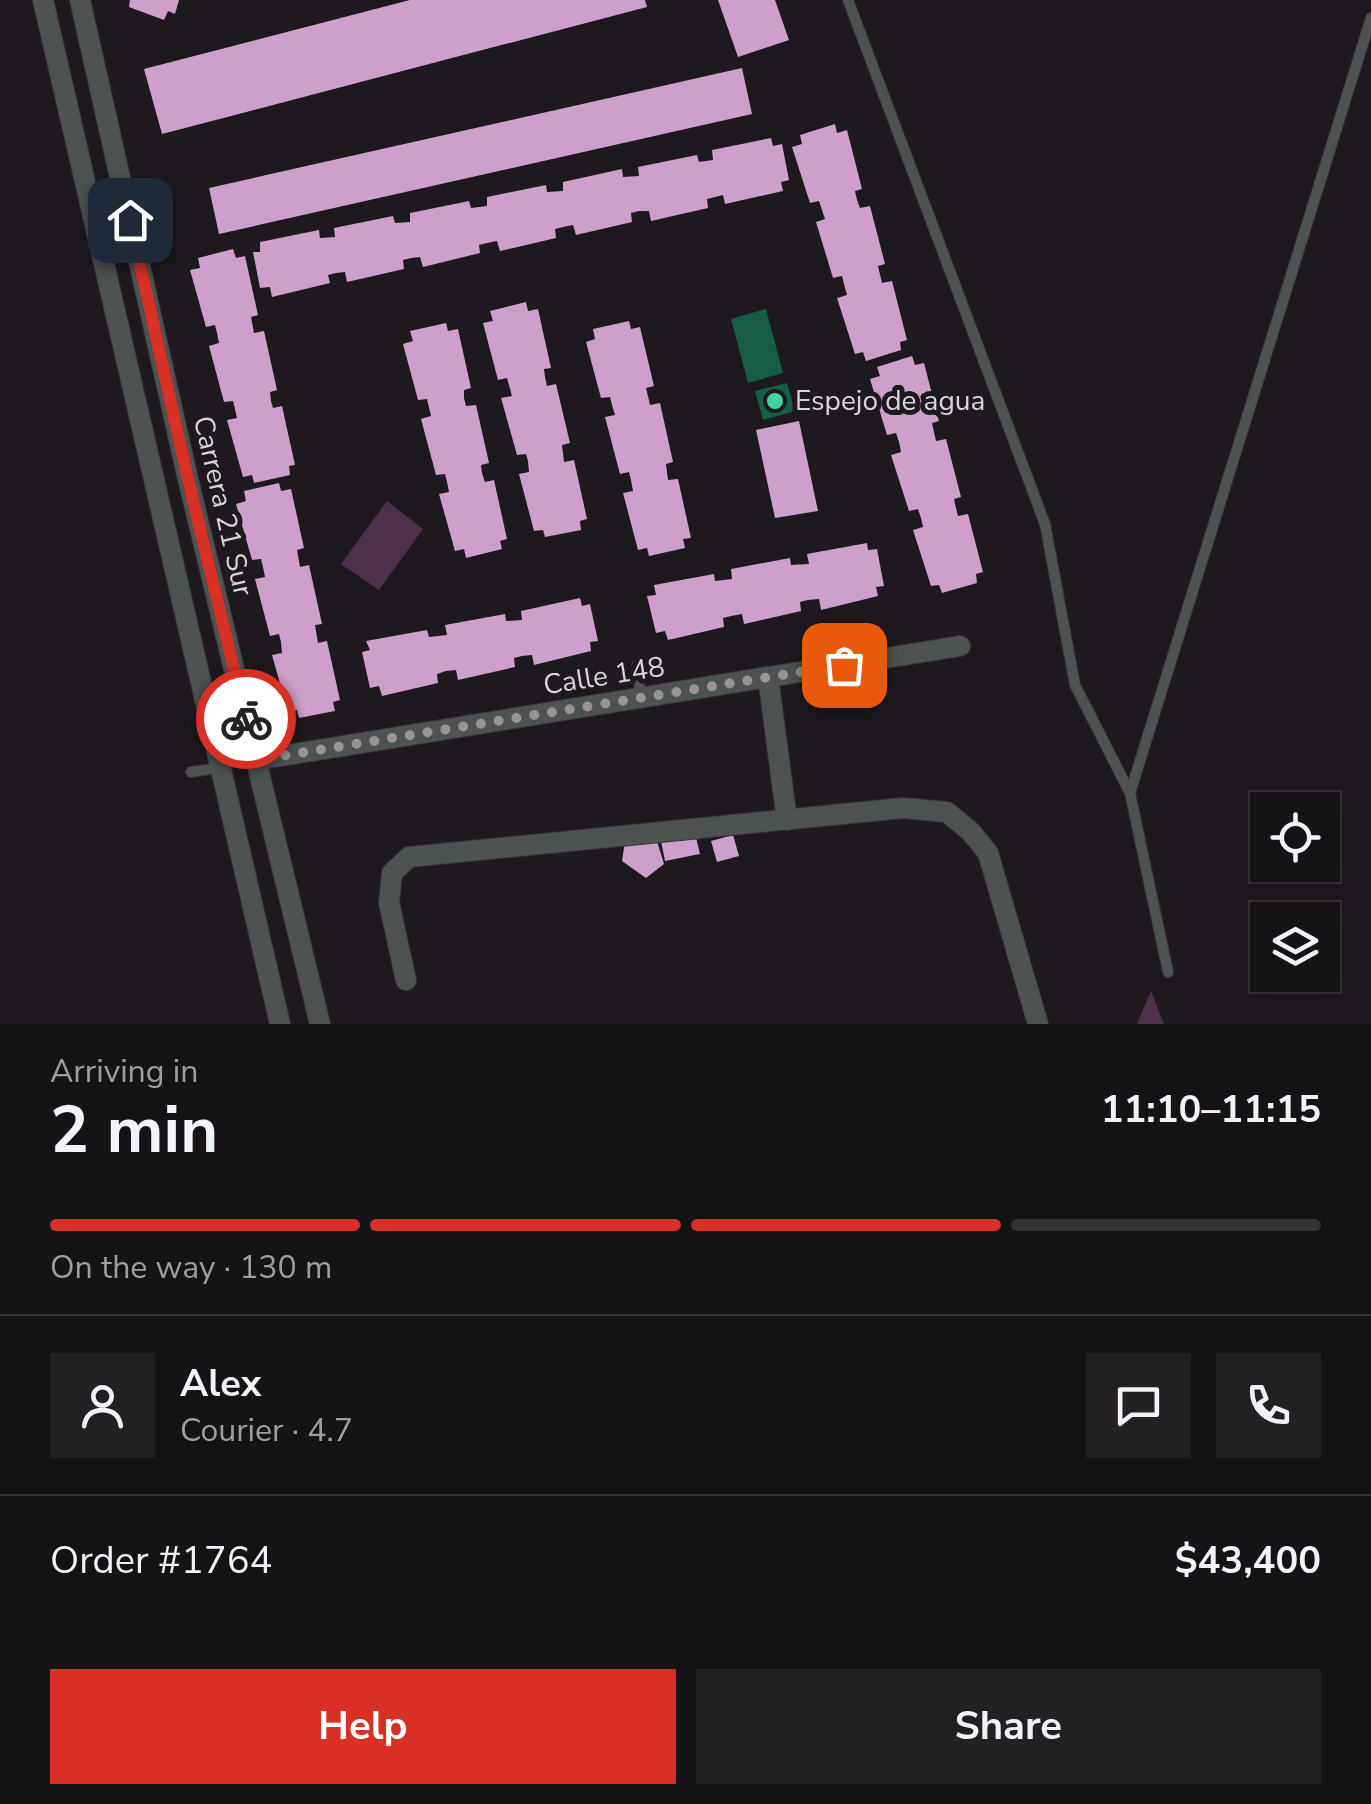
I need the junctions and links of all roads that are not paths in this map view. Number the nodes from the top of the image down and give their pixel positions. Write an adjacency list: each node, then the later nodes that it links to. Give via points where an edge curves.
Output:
1 (43, 0): 6 (street)
2 (80, 0): 5 (street, Carrera 21 Sur)
3 (848, 0): 14 (lane, via 1046,524 1074,684)
4 (1371, 18): 14 (lane)
5 (226, 635): 6 (street); 11 (street, Carrera 21 Sur)
6 (194, 646): 12 (street)
7 (960, 646): 9 (street, Calle 148)
8 (637, 665): 10 (lane)
9 (768, 678): 10 (street, Calle 148); 15 (street)
10 (642, 698): 11 (street, Calle 148)
11 (256, 760): 19 (street, Carrera 21 Sur)
12 (219, 768): 13 (lane); 18 (street)
13 (191, 772)
14 (1130, 793): 16 (lane)
15 (787, 820): 17 (street, via 409,857 392,874 389,904); 20 (street, via 903,808 947,812 988,852)
16 (1168, 972)
17 (406, 980)
18 (280, 1024)
19 (320, 1024)
20 (1038, 1024)

